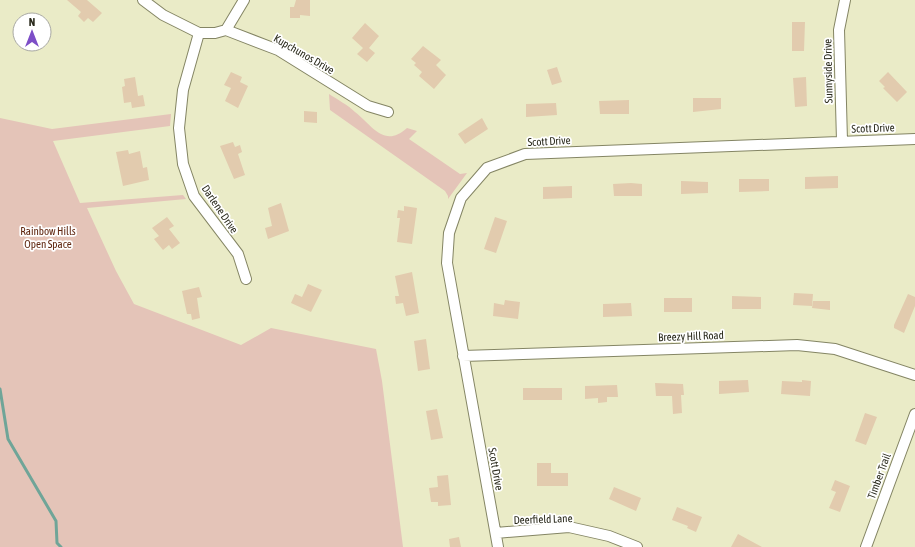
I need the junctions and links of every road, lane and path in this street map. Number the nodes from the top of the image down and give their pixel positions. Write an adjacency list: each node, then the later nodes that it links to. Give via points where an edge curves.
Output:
1 (143, 0): 5 (street, Kupchunos Drive, via 163,15)
2 (244, 0): 4 (street)
3 (845, 0): 8 (street, Sunnyside Drive, via 839,30)
4 (226, 30): 5 (street, Kupchunos Drive); 6 (street, Kupchunos Drive, via 278,50 368,106)
5 (199, 33): 9 (street, Darlene Drive, via 183,90 179,128 183,164 194,196 238,254)
6 (388, 112)
7 (915, 139): 8 (street, Scott Drive)
8 (842, 141): 10 (street, Scott Drive, via 525,154 487,168 461,198 449,233 447,263)
9 (246, 279)
10 (463, 356): 11 (street, Breezy Hill Road, via 797,345 835,349); 13 (street, Scott Drive)
11 (915, 375)
12 (915, 414): 16 (street, Timber Trail)
13 (496, 533): 14 (street, Scott Drive); 15 (street, Deerfield Lane, via 570,527 609,536)
14 (498, 547)
15 (637, 547)
16 (866, 547)

